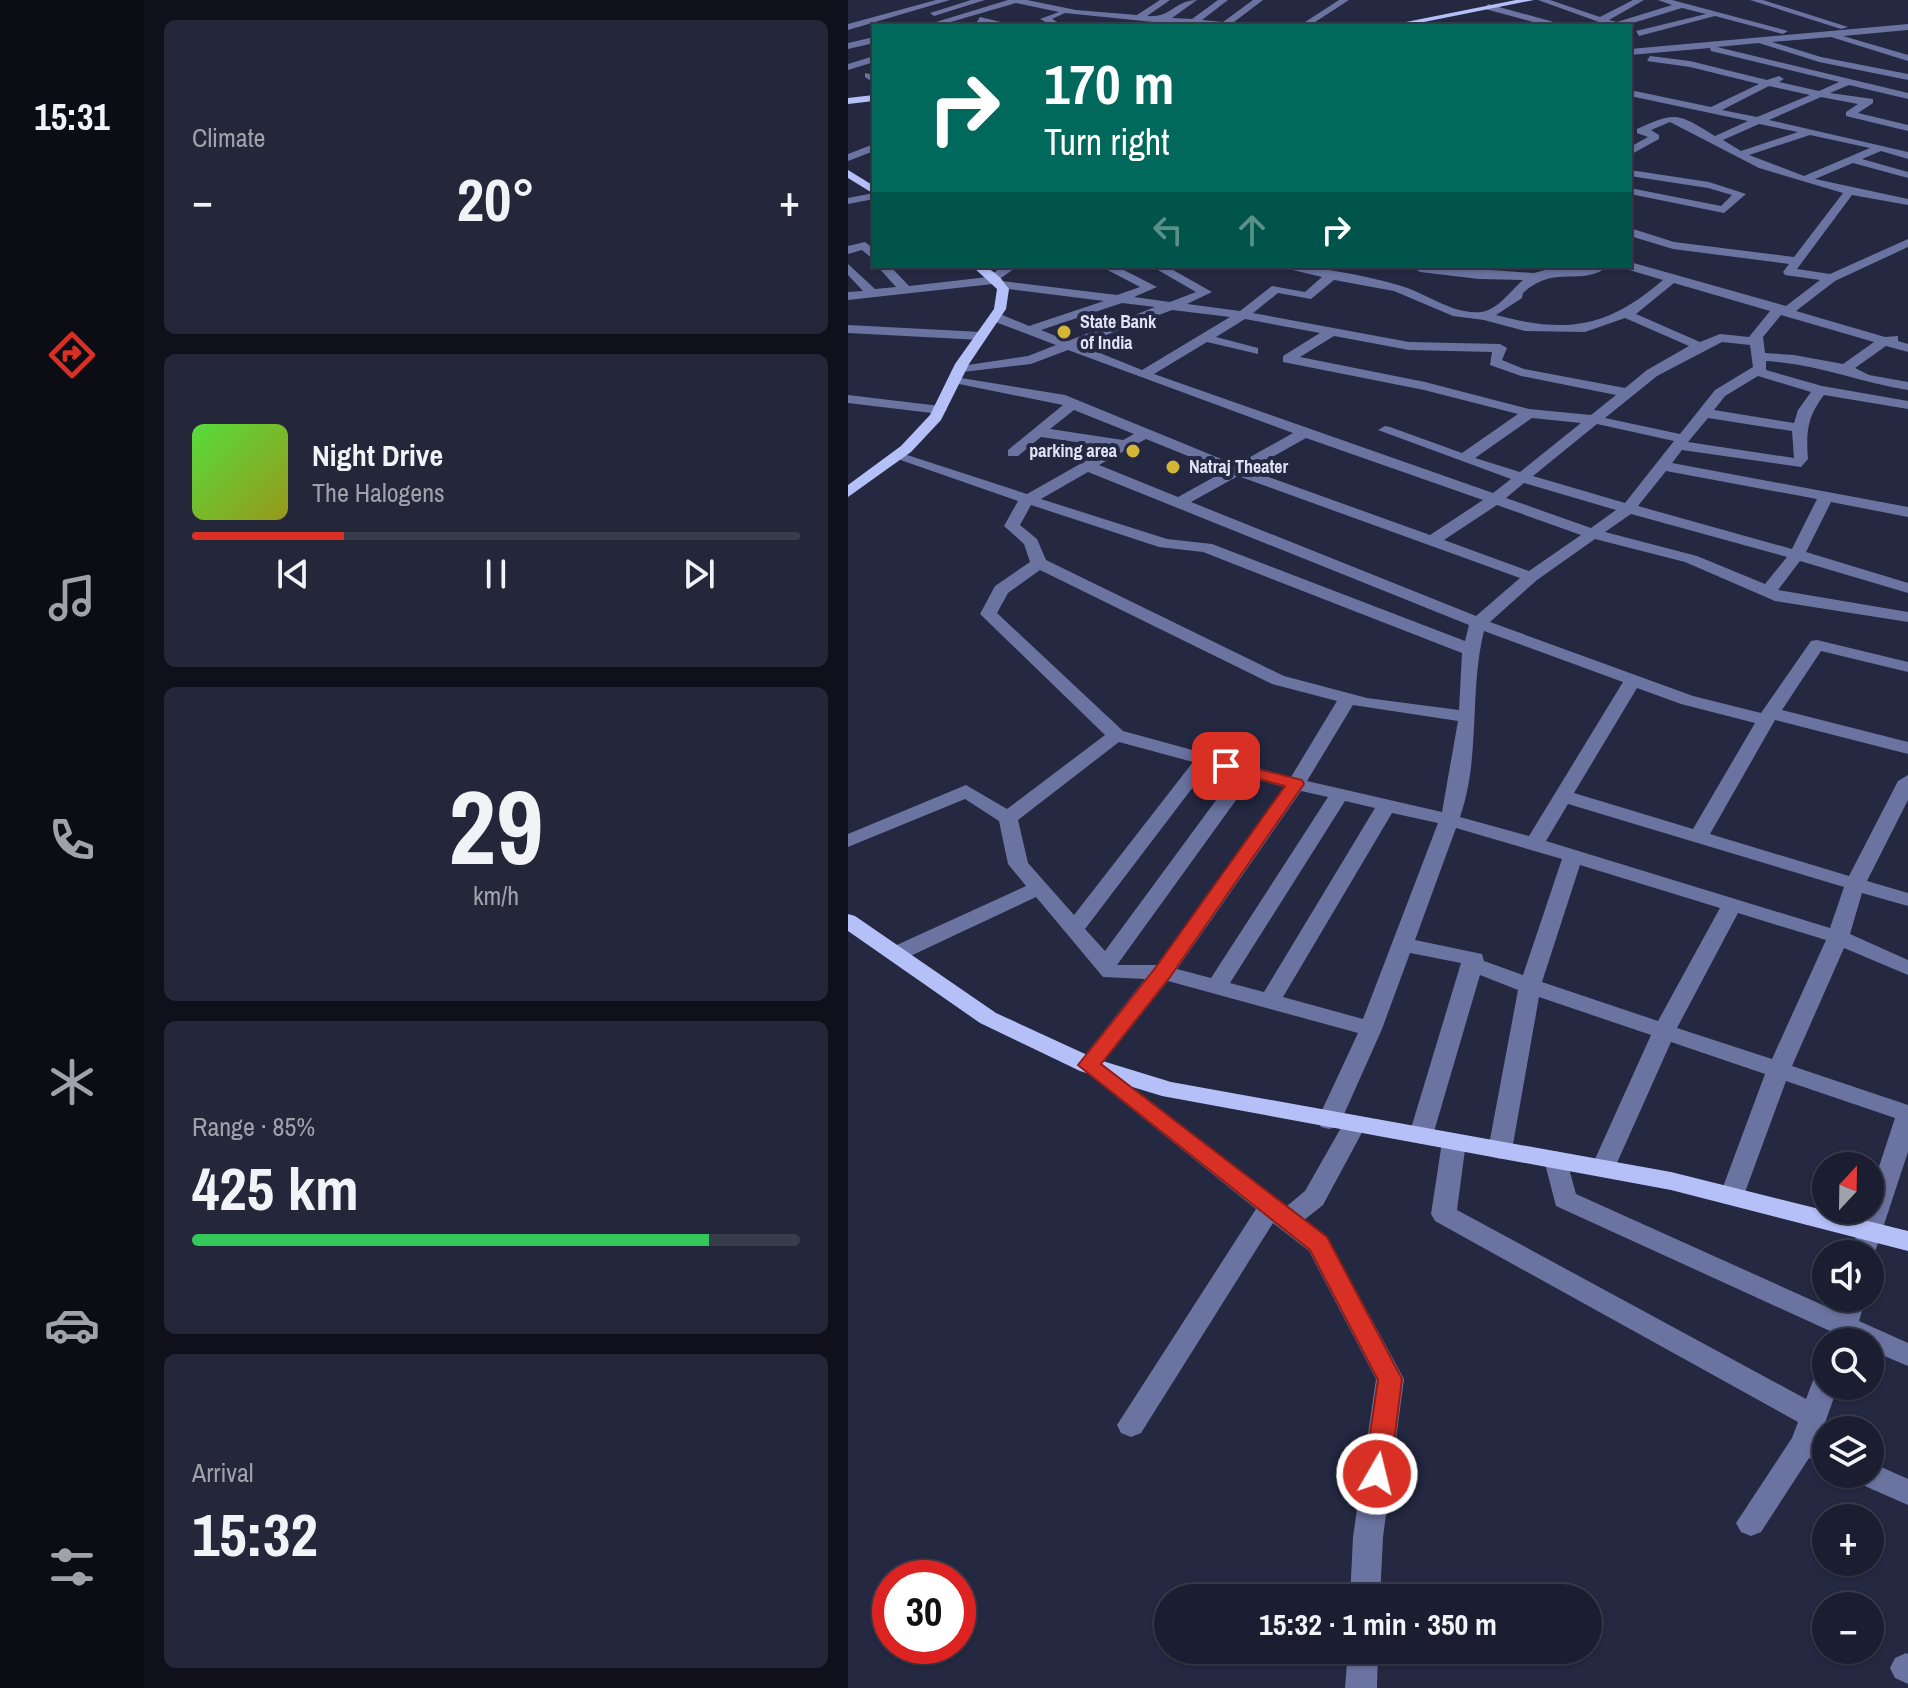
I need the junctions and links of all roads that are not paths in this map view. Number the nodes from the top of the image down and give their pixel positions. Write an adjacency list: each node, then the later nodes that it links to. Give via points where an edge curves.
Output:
1 (946, 0): 26 (street)
2 (981, 0): 26 (street)
3 (1016, 0): 15 (street); 27 (street)
4 (1099, 0): 20 (street)
5 (1166, 0): 22 (street)
6 (1193, 0): 23 (street)
7 (1224, 0): 31 (street)
8 (1259, 0): 32 (street)
9 (1345, 0): 33 (street)
10 (1530, 0): 17 (main road)
11 (1542, 0): 25 (street)
12 (1640, 0): 25 (street)
13 (1662, 0): 16 (street)
14 (1754, 0): 43 (street)
15 (1035, 4): 20 (street); 24 (street)
16 (1681, 5): 21 (street); 37 (street)
17 (1488, 7): 34 (main road); 35 (street)
18 (1745, 8): 44 (street)
19 (853, 12): 26 (street)
20 (1072, 12): 22 (street); 30 (street, via 1044,19)
21 (1716, 14): 42 (street); 45 (street)
22 (1141, 16): 23 (street)
23 (1164, 19): 31 (street)
24 (980, 20): 28 (street); 29 (street)
25 (1600, 20): 36 (street)
26 (889, 23)
27 (934, 24)
28 (967, 24)
29 (997, 24)
30 (1055, 24)
31 (1191, 24): 32 (street)
32 (1226, 24)
33 (1306, 24)
34 (1411, 24)
35 (1551, 24)
36 (1612, 24)
37 (1624, 24)
38 (872, 25): 39 (street)
39 (848, 27)
40 (1908, 27): 43 (street)
41 (872, 31): 46 (street)
42 (1635, 31): 51 (street)
43 (1855, 31): 44 (street)
44 (1827, 33): 45 (street); 55 (street)
45 (1799, 35): 47 (street)
46 (848, 37)
47 (1756, 39): 49 (street); 61 (street, via 1819,59)
48 (872, 40): 50 (street)
49 (1700, 45): 51 (street); 58 (street)
50 (848, 46)
51 (1686, 47): 53 (street)
52 (872, 50): 54 (street)
53 (1637, 55): 64 (street)
54 (848, 56)
55 (1908, 58)
56 (872, 60): 57 (street)
57 (848, 67)
58 (1801, 71): 63 (street); 64 (street)
59 (848, 76): 60 (street)
60 (872, 77)
61 (1908, 77)
62 (1640, 78): 65 (street)
63 (1847, 82): 67 (street); 68 (street)
64 (1768, 83): 68 (street); 74 (street)
65 (1632, 90)
66 (1632, 92): 73 (street)
67 (1891, 92): 69 (street); 72 (street)
68 (1820, 95): 72 (street); 76 (street)
69 (1908, 96)
70 (872, 98): 71 (main road)
71 (848, 101)
72 (1866, 103): 77 (street, via 1850,114)
73 (1687, 106): 74 (street); 75 (street)
74 (1711, 111): 76 (street)
75 (1670, 118): 78 (street); 80 (street, via 1691,124)
76 (1761, 121): 79 (street); 80 (street)
77 (1908, 128)
78 (1635, 129): 83 (street, via 1655,137)
79 (1809, 132): 81 (street); 85 (street)
80 (1714, 140): 85 (street)
81 (1881, 147): 84 (street); 87 (street)
82 (872, 148): 86 (street)
83 (1632, 151)
84 (1906, 154)
85 (1739, 155): 91 (street)
86 (848, 158)
87 (1854, 160): 90 (street); 91 (street)
88 (848, 173): 93 (main road)
89 (1632, 173): 92 (street, via 1740,194 1724,210)
90 (1908, 175)
91 (1806, 179): 94 (street)
92 (1632, 191)
93 (872, 192)
94 (1849, 192): 97 (street); 102 (street)
95 (872, 195): 96 (street)
96 (848, 201)
97 (1908, 202)
98 (1632, 233): 102 (street, via 1673,245)
99 (1908, 243): 116 (street)
100 (848, 250): 101 (street, via 865,246)
101 (872, 254)
102 (1797, 261): 116 (street, via 1789,272)
103 (1632, 267): 118 (street)
104 (848, 268): 121 (street)
105 (885, 268): 120 (street)
106 (981, 268): 117 (main road)
107 (1010, 268): 117 (street)
108 (1110, 268): 123 (street, via 1151,287)
109 (1161, 268): 124 (street, via 1206,292)
110 (1292, 268): 114 (street)
111 (1417, 268): 119 (street)
112 (1599, 268): 115 (street, via 1586,274 1552,270)
113 (1457, 269): 115 (street)
114 (1331, 276): 119 (street); 127 (street, via 1307,296 1276,289)
115 (1531, 276): 128 (street, via 1514,294 1518,295)
116 (1831, 278): 125 (street, via 1789,310)
117 (997, 280): 120 (street); 123 (street); 129 (main road, via 1003,289)
118 (1670, 280): 125 (street); 126 (street)
119 (1397, 288): 128 (street, via 1458,313)
120 (906, 290): 121 (street)
121 (873, 294): 122 (street)
122 (848, 296)
123 (1119, 299): 124 (street); 131 (street)
124 (1175, 306): 127 (street); 137 (street)
125 (1778, 310): 136 (street); 141 (street)
126 (1626, 314): 128 (street, via 1571,329 1525,327); 138 (street)
127 (1243, 315): 132 (street); 135 (street)
128 (1485, 316)
129 (995, 317): 131 (street); 134 (main road)
130 (848, 329): 134 (street)
131 (1029, 330): 137 (street)
132 (1329, 333): 147 (street, via 1409,346 1500,348 1495,362 1521,372); 152 (street, via 1288,359)
133 (1908, 334): 136 (street)
134 (981, 336): 143 (main road)
135 (1207, 338): 140 (street); 144 (street)
136 (1883, 342): 139 (street); 142 (street)
137 (1068, 345): 143 (street, via 1031,360); 144 (street)
138 (1699, 346): 141 (street, via 1720,338); 147 (street)
139 (1908, 348)
140 (1253, 351)
141 (1757, 357): 142 (street); 146 (street); 153 (street)
142 (1845, 369): 145 (street, via 1865,379)
143 (956, 375): 149 (street); 151 (main road)
144 (1143, 375): 158 (street)
145 (1908, 386)
146 (1820, 390): 150 (street); 155 (street)
147 (1629, 393): 154 (street)
148 (848, 399): 151 (street)
149 (1072, 404): 157 (street); 159 (street)
150 (1908, 405)
151 (940, 410): 164 (main road)
152 (1529, 413): 154 (street); 166 (street)
153 (1704, 413): 155 (street); 161 (street)
154 (1597, 420): 161 (street); 170 (street)
155 (1799, 428): 161 (street, via 1801,459 1796,464)
156 (1385, 430): 160 (street)
157 (1039, 432): 162 (street); 163 (street)
158 (1304, 433): 165 (street); 169 (street)
159 (1145, 434): 162 (street); 169 (street)
160 (1406, 437): 165 (street); 166 (street)
161 (1680, 442): 168 (street)
162 (1125, 445): 167 (street)
163 (1013, 453)
164 (896, 456): 171 (main road); 174 (street)
165 (1372, 457): 173 (street)
166 (1464, 459): 170 (street)
167 (1087, 466): 174 (street); 175 (street)
168 (1662, 466): 172 (street); 176 (street)
169 (1237, 471): 175 (street); 179 (street)
170 (1522, 478): 173 (street); 176 (street)
171 (848, 492)
172 (1825, 498): 177 (street); 180 (street)
173 (1494, 500): 178 (street); 179 (street)
174 (1026, 501): 181 (street, via 1012,526 1031,542); 187 (street, via 1165,544 1206,547)
175 (1179, 503): 186 (street)
176 (1628, 509): 178 (street); 180 (street)
177 (1908, 512)
178 (1593, 534): 182 (street); 184 (street, via 1691,559)
179 (1430, 542): 182 (street)
180 (1798, 553): 183 (street); 184 (street)
181 (1039, 563): 190 (street, via 1278,680); 193 (street, via 1001,590 988,614)
182 (1531, 577): 186 (street)
183 (1908, 588)
184 (1767, 593): 185 (street)
185 (1908, 617)
186 (1478, 623): 187 (street); 189 (street)
187 (1471, 650): 191 (street)
188 (1908, 667): 192 (street, via 1817,645)
189 (1633, 680): 192 (street, via 1687,700); 200 (street)
190 (1348, 698): 191 (street); 198 (street)
191 (1468, 717): 203 (street)
192 (1769, 717): 194 (street); 204 (street)
193 (1116, 735): 195 (street); 202 (street)
194 (1908, 748)
195 (1204, 760): 196 (street); 213 (street)
196 (1247, 771): 198 (street); 218 (street)
197 (1908, 781): 208 (street)
198 (1296, 784): 199 (street); 220 (street)
199 (1340, 794): 201 (street); 221 (street)
200 (1562, 796): 204 (street); 206 (street)
201 (1387, 805): 203 (street); 223 (street)
202 (1008, 818): 205 (street, via 966,791); 209 (street, via 1018,864)
203 (1449, 820): 206 (street); 215 (street)
204 (1697, 839): 208 (street)
205 (848, 841)
206 (1534, 844): 207 (street)
207 (1573, 856): 211 (street); 222 (street)
208 (1855, 884): 210 (street); 214 (street)
209 (1039, 888): 213 (street); 216 (street)
210 (1908, 900)
211 (1732, 905): 214 (street); 225 (street)
212 (848, 921): 216 (main road)
213 (1074, 929): 218 (street)
214 (1838, 937): 219 (street); 227 (street)
215 (1401, 944): 217 (street, via 1474,959); 224 (street)
216 (896, 954): 226 (main road, via 988,1018)
217 (1472, 964): 222 (street); 231 (street)
218 (1105, 966): 220 (street, via 1111,972)
219 (1908, 968)
220 (1163, 972): 221 (street); 226 (street)
221 (1217, 986): 223 (street)
222 (1530, 986): 225 (street); 233 (street)
223 (1270, 1000): 224 (street)
224 (1371, 1029): 229 (street)
225 (1664, 1032): 227 (street); 235 (street)
226 (1088, 1065): 229 (main road, via 1170,1090); 237 (street)
227 (1778, 1071): 228 (street); 236 (street)
228 (1908, 1114): 239 (street)
229 (1329, 1121): 230 (main road)
230 (1354, 1125): 231 (main road); 237 (street, via 1314,1198)
231 (1421, 1135): 232 (main road)
232 (1454, 1142): 233 (main road); 246 (street, via 1444,1214)
233 (1500, 1150): 234 (main road)
234 (1556, 1160): 235 (main road); 242 (street, via 1565,1199)
235 (1603, 1168): 236 (main road)
236 (1732, 1195): 238 (main road)
237 (1279, 1213): 245 (street); 251 (street, via 1318,1244 1390,1379)
238 (1860, 1240)
239 (1867, 1240)
240 (1908, 1241): 241 (main road)
241 (1884, 1242)
242 (1833, 1328)
243 (1884, 1347): 244 (street)
244 (1908, 1355)
245 (1131, 1425)
246 (1812, 1437)
247 (1812, 1441): 250 (street)
248 (1884, 1482): 249 (street)
249 (1908, 1493)
250 (1751, 1523)
251 (1366, 1584)
252 (1362, 1664): 253 (street)
253 (1361, 1688)

